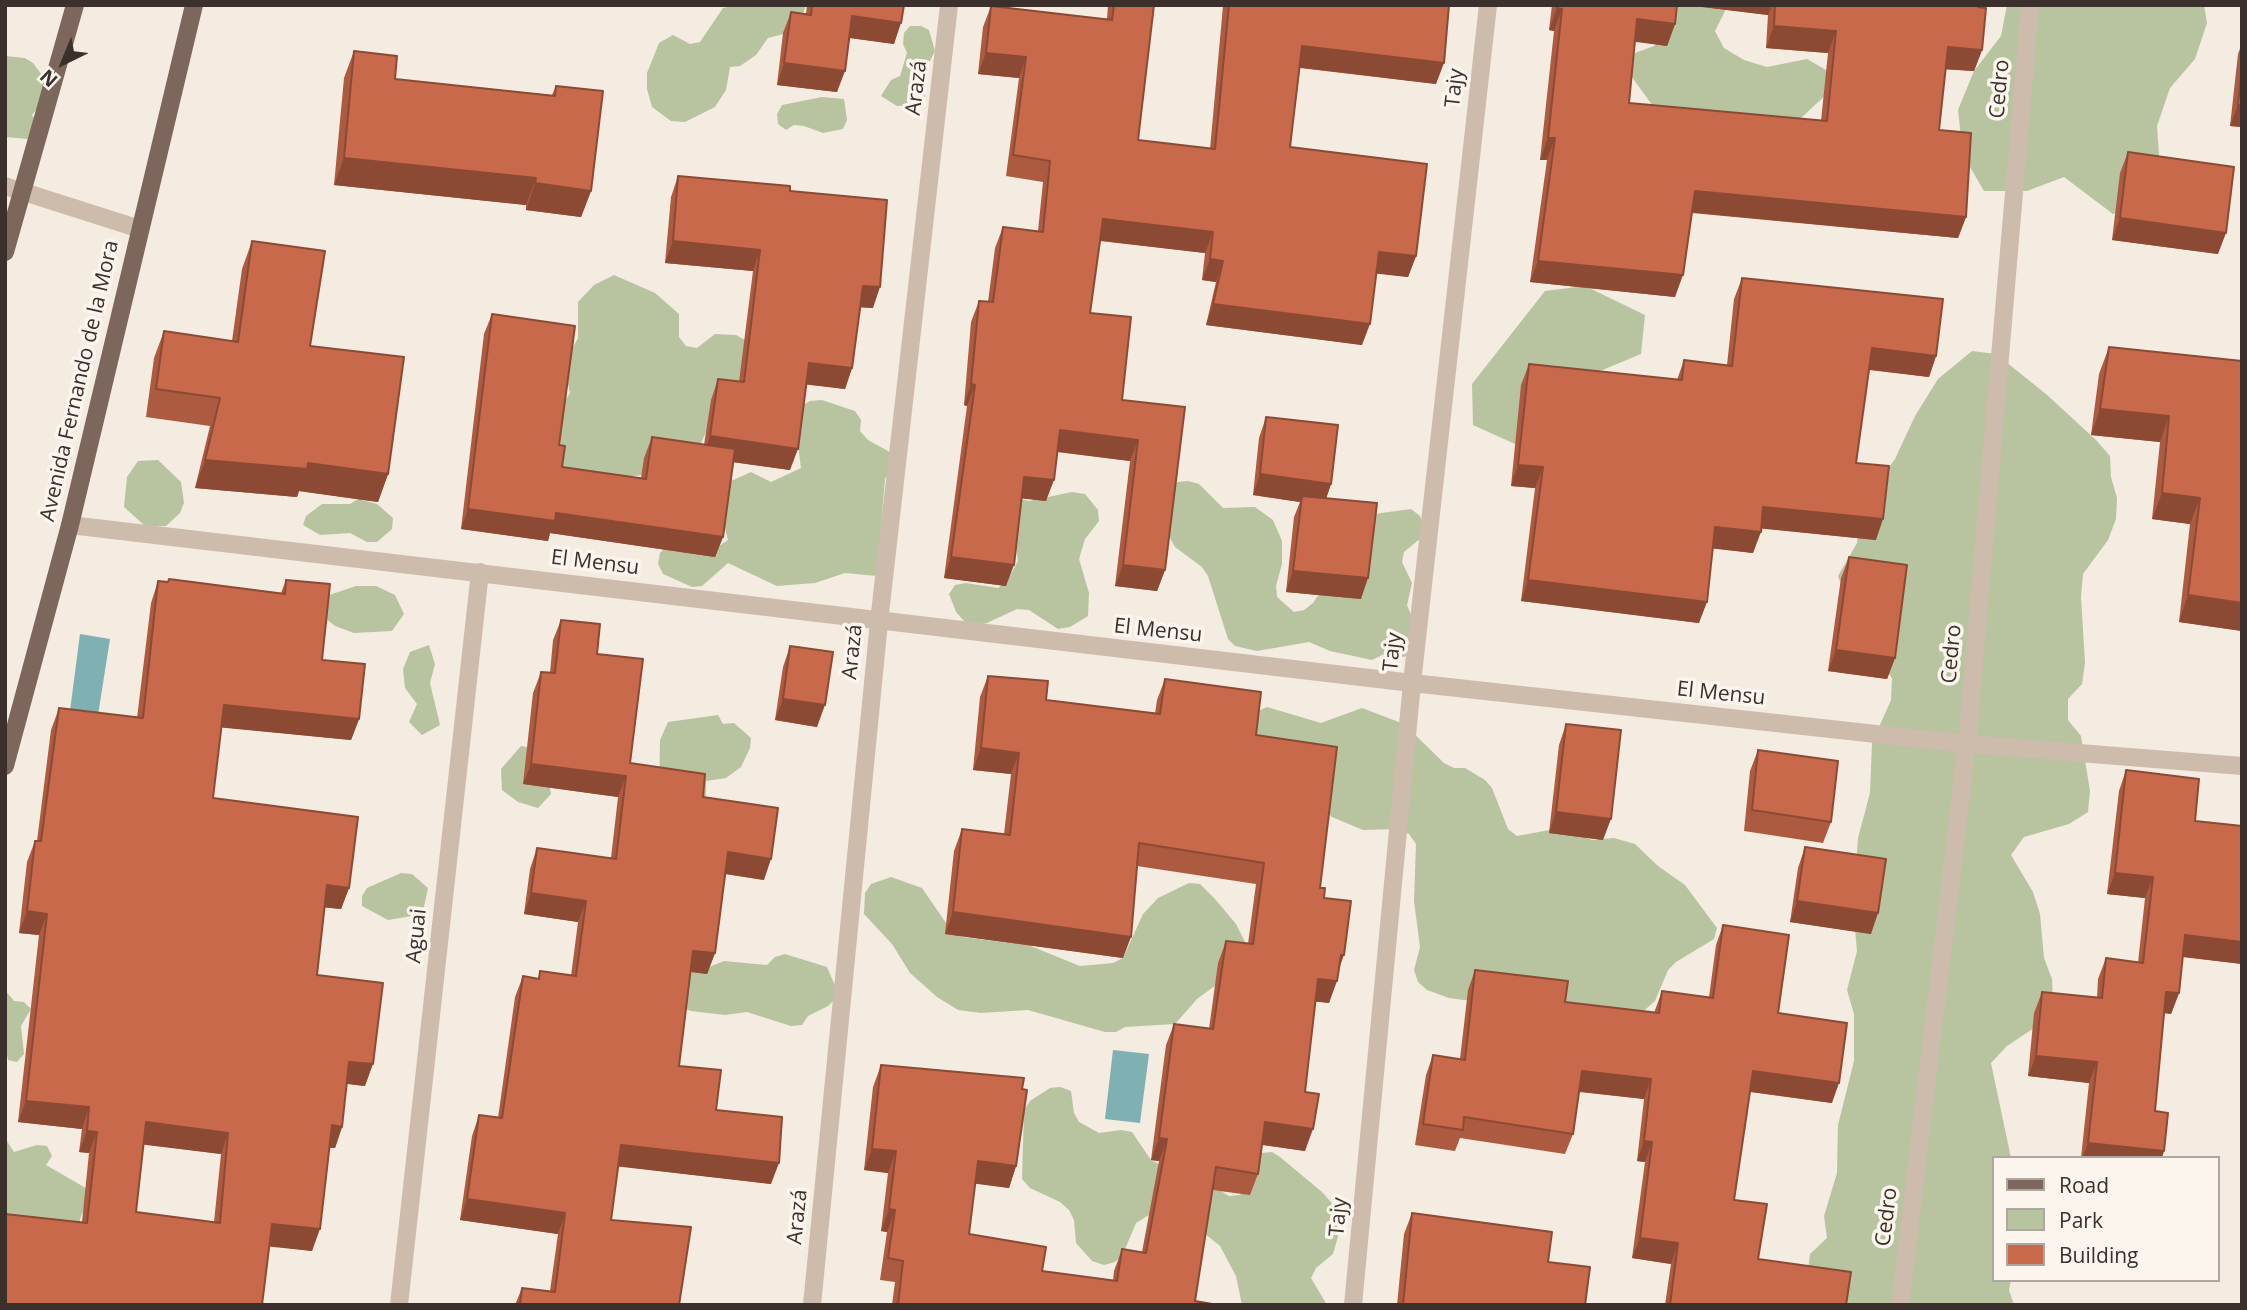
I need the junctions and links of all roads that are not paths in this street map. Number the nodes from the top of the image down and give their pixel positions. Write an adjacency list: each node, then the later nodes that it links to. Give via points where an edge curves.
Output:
1 (75, 5): 6 (main road)
2 (194, 5): 7 (main road, Avenida Fernando de la Mora)
3 (949, 5): 11 (street, Arazá)
4 (1488, 5): 12 (street, Tajy)
5 (2030, 5): 13 (street, Cedro)
6 (14, 188): 7 (street); 8 (main road)
7 (140, 229): 9 (main road, Avenida Fernando de la Mora)
8 (5, 252)
9 (70, 526): 10 (street, El Mensu); 14 (main road, Avenida Fernando de la Mora)
10 (480, 572): 11 (street, El Mensu); 16 (street, Aguai)
11 (879, 622): 12 (street, El Mensu); 17 (street, Arazá)
12 (1412, 683): 13 (street, El Mensu); 18 (street, Tajy)
13 (1967, 744): 15 (street, El Mensu); 19 (street, Cedro)
14 (5, 766)
15 (2242, 766)
16 (399, 1305)
17 (812, 1305)
18 (1353, 1305)
19 (1900, 1305)

